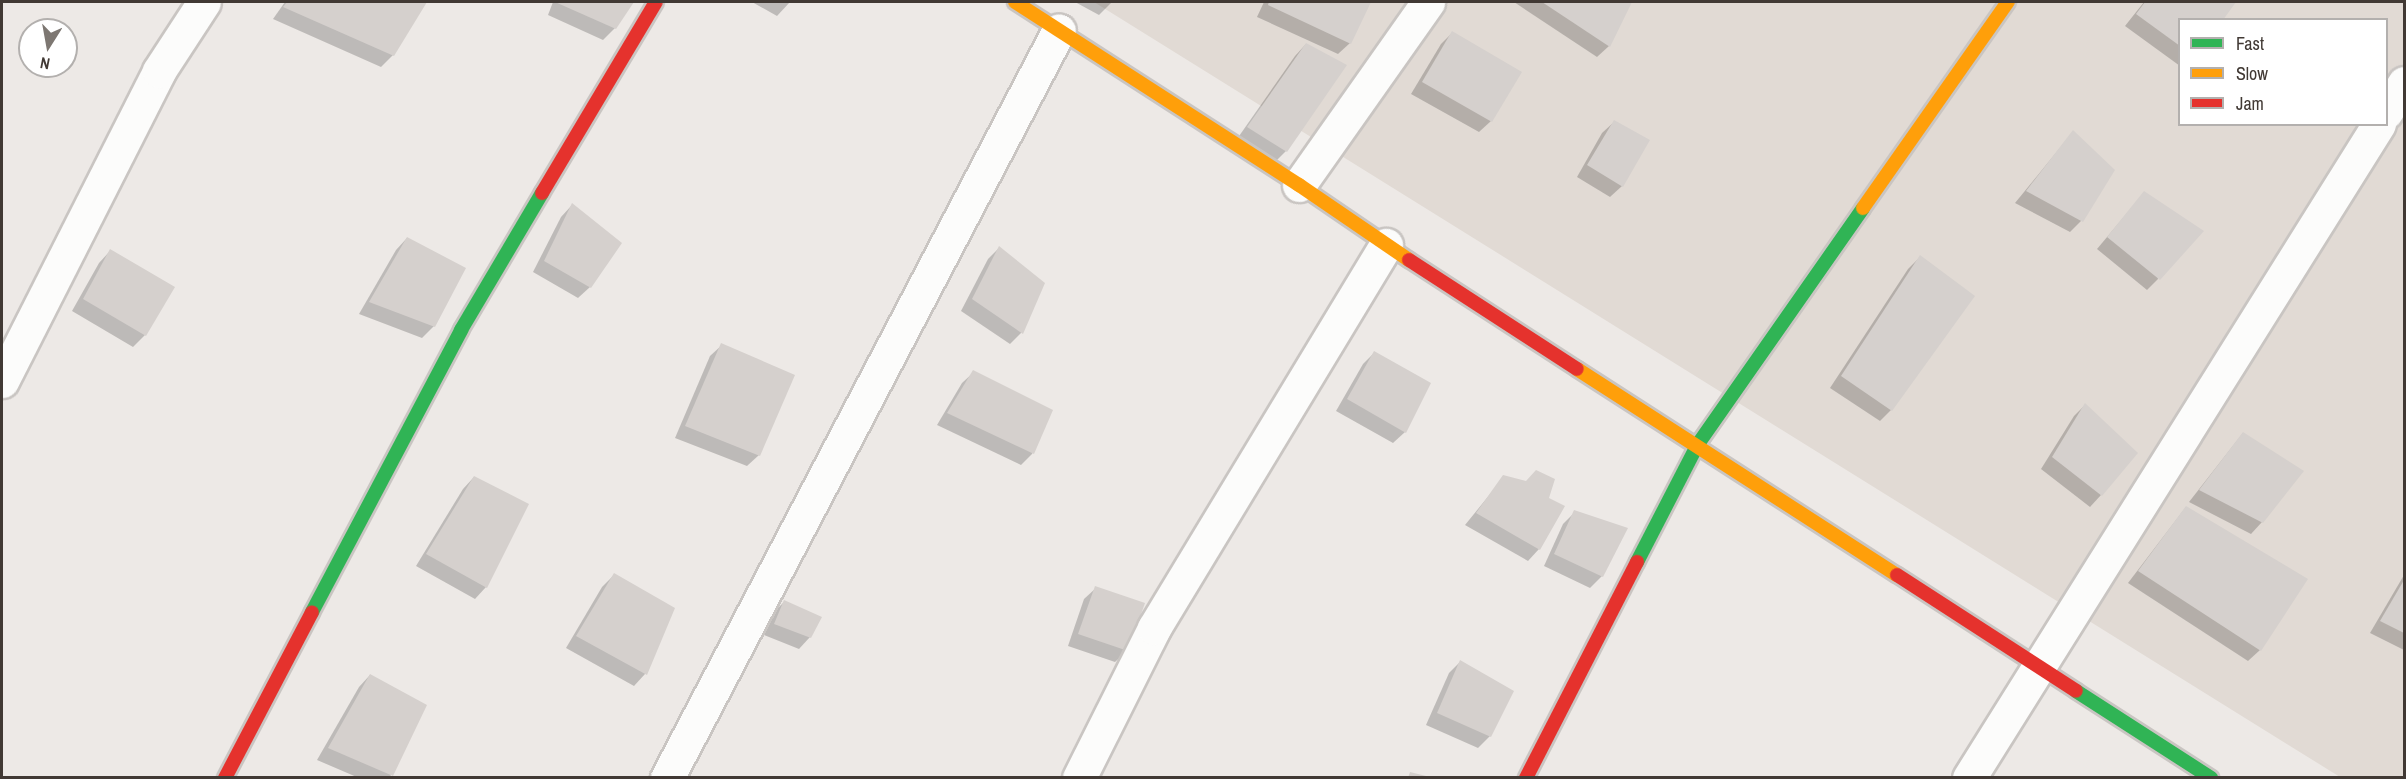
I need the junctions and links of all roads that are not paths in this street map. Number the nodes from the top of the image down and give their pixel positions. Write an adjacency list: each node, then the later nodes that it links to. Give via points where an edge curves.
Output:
1 (204, 2): 12 (street, via 159,71)
2 (656, 2): 15 (street, via 461,330)
3 (1015, 2): 6 (street)
4 (1428, 2): 10 (street)
5 (2008, 2): 13 (street)
6 (1059, 30): 10 (street); 16 (street)
7 (2404, 83): 8 (street)
8 (2388, 109)
9 (2378, 126): 14 (street)
10 (1299, 185): 11 (street)
11 (1386, 245): 13 (street); 17 (street, via 1154,628)
12 (2, 381)
13 (1698, 444): 14 (street); 18 (street)
14 (2038, 665): 19 (street); 20 (street)
15 (225, 777)
16 (667, 777)
17 (1079, 777)
18 (1526, 777)
19 (1969, 777)
20 (2211, 777)

